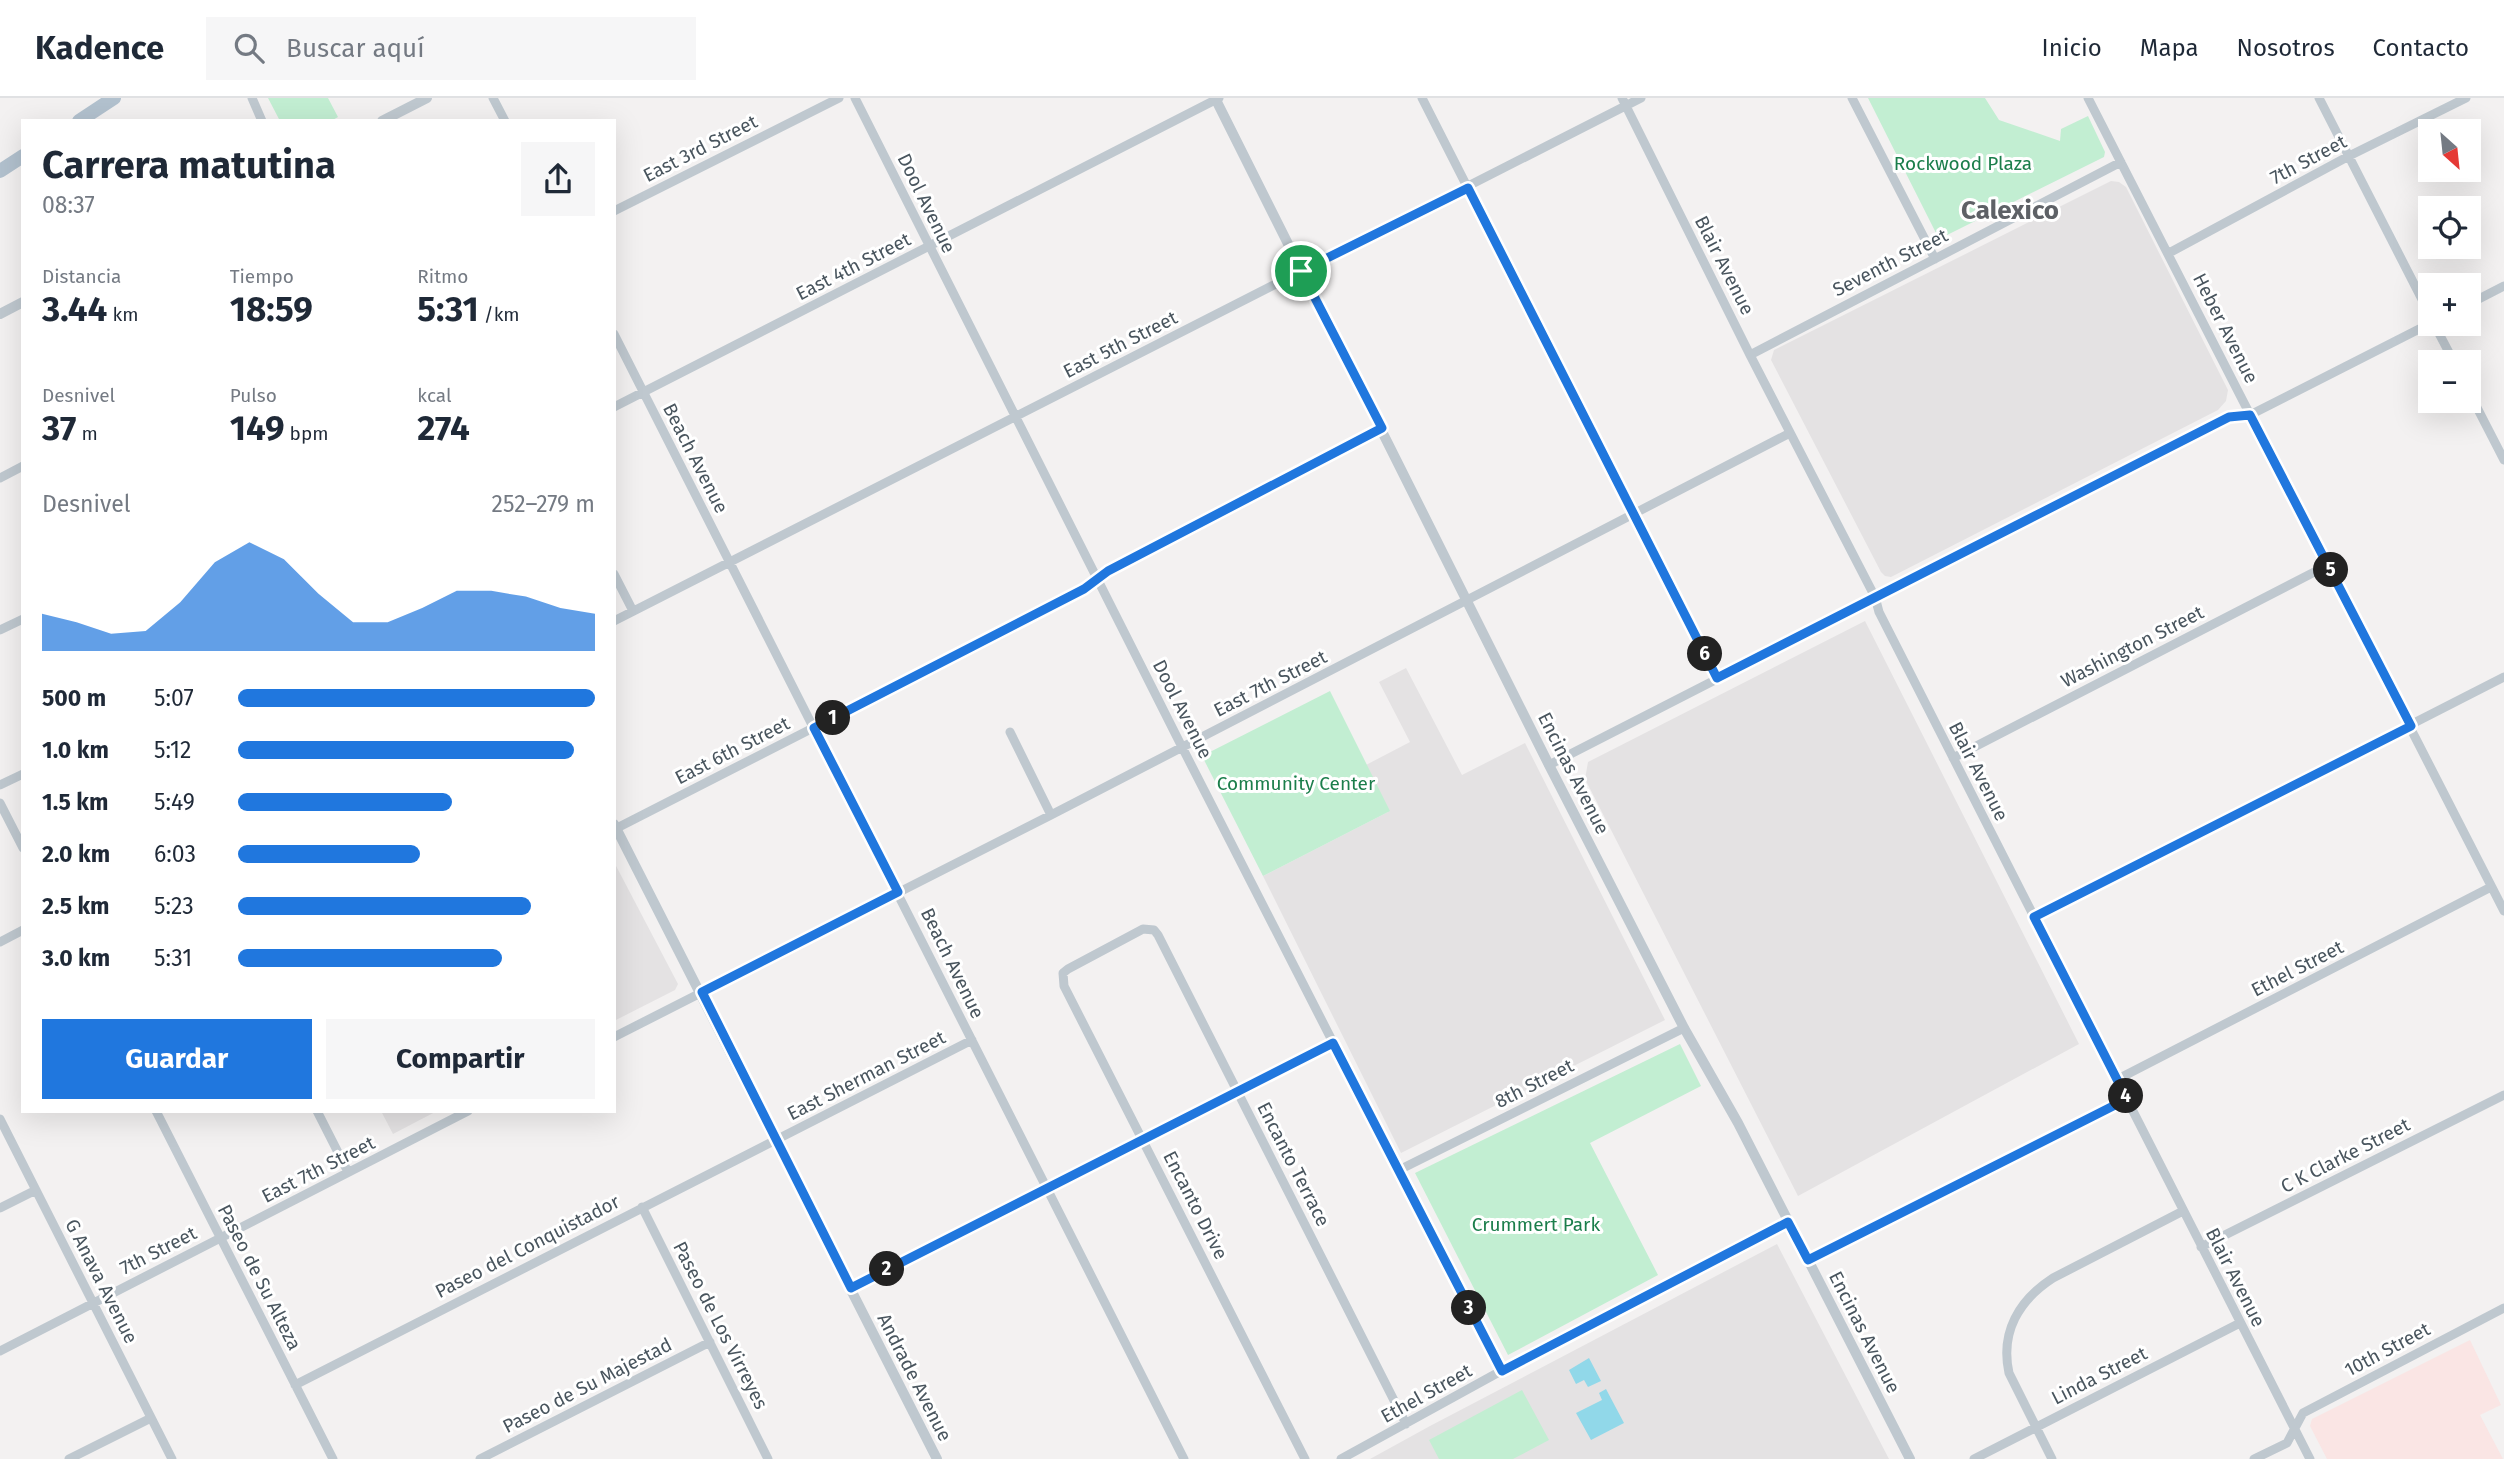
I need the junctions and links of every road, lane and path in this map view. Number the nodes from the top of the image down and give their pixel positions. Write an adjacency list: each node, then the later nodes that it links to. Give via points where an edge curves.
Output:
1 (114, 98): 15 (main road)
2 (252, 98): 16 (street)
3 (427, 98): 17 (street)
4 (493, 98): 18 (street)
5 (839, 98): 24 (street, East 3rd Street)
6 (855, 98): 25 (street, Dool Avenue)
7 (1422, 98): 23 (street)
8 (1641, 98): 14 (street, East 5th Street)
9 (1852, 98): 27 (street)
10 (2088, 98): 21 (street, Heber Avenue)
11 (2319, 98): 19 (street)
12 (2466, 98): 19 (street, 7th Street)
13 (1217, 99): 25 (street, East 4th Street); 28 (street, Encinas Avenue)
14 (1624, 102): 23 (street, East 5th Street); 36 (street, Blair Avenue)
15 (82, 119)
16 (261, 119)
17 (386, 119)
18 (504, 119)
19 (2349, 156): 26 (street, 7th Street); 30 (street)
20 (21, 157): 22 (main road)
21 (2121, 162): 26 (street, Heber Avenue); 27 (street, Seventh Street)
22 (0, 171)
23 (1468, 188): 28 (street, East 5th Street); 47 (street)
24 (616, 210)
25 (929, 247): 37 (street, East 4th Street); 41 (street, Dool Avenue)
26 (2169, 253): 40 (street, Heber Avenue)
27 (1935, 259): 36 (street, Seventh Street)
28 (1301, 271): 41 (street, East 5th Street); 42 (street, Encinas Avenue)
29 (2504, 286): 31 (street)
30 (2418, 291)
31 (2481, 298)
32 (21, 303): 33 (street)
33 (0, 314)
34 (2418, 331): 40 (street)
35 (616, 338): 37 (street, Beach Avenue)
36 (1750, 355): 43 (street, Blair Avenue)
37 (643, 392): 38 (street, East 4th Street); 48 (street, Beach Avenue)
38 (616, 406)
39 (2480, 413): 44 (street)
40 (2250, 415): 49 (street, Heber Avenue); 52 (street, via 2229,417)
41 (1015, 416): 48 (street, East 5th Street); 51 (street, Dool Avenue)
42 (1382, 428): 51 (street, East 6th Street); 53 (street, Encinas Avenue)
43 (1790, 433): 47 (street, East 7th Street); 52 (street, Blair Avenue)
44 (2504, 460)
45 (21, 467): 46 (street)
46 (0, 478)
47 (1633, 515): 53 (street, East 7th Street); 59 (street)
48 (729, 561): 54 (street, East 5th Street); 61 (street, Beach Avenue)
49 (2328, 565): 60 (street, Heber Avenue); 64 (street, Washington Street)
50 (616, 578): 54 (street)
51 (1098, 579): 61 (street, East 6th Street); 63 (street, Dool Avenue)
52 (1875, 597): 59 (street); 64 (street, Blair Avenue)
53 (1468, 600): 63 (street, East 7th Street); 65 (street, Encinas Avenue)
54 (633, 611): 56 (street, East 5th Street)
55 (21, 620): 57 (street)
56 (616, 620)
57 (0, 630)
58 (2504, 677): 60 (street)
59 (1717, 678): 65 (street)
60 (2411, 726): 73 (street, Heber Avenue); 76 (street)
61 (814, 728): 70 (street, East 6th Street); 74 (street, Beach Avenue)
62 (1010, 732): 69 (street)
63 (1182, 747): 69 (street, East 7th Street); 84 (street, Dool Avenue)
64 (1953, 758): 76 (street, Blair Avenue)
65 (1549, 765): 81 (street, Encinas Avenue)
66 (21, 775): 67 (street)
67 (0, 785)
68 (0, 803): 72 (street)
69 (1051, 815): 74 (street, East 7th Street)
70 (616, 826)
71 (616, 828): 80 (street, Andrade Avenue)
72 (21, 844)
73 (2491, 887): 75 (street, Heber Avenue); 85 (street, Ethel Street)
74 (898, 892): 80 (street, East 7th Street); 83 (street, Beach Avenue)
75 (2504, 911)
76 (2034, 917): 85 (street, Blair Avenue)
77 (1143, 929): 86 (street, Encanto Terrace, via 1158,935); 93 (street, Encanto Drive, via 1068,968 1062,978)
78 (21, 931): 79 (street)
79 (0, 942)
80 (702, 992): 82 (street, East 7th Street); 94 (street, Andrade Avenue)
81 (1684, 1028): 95 (street, 8th Street); 102 (street, Encinas Avenue)
82 (616, 1036)
83 (972, 1040): 94 (street, East Sherman Street); 97 (street, Beach Avenue)
84 (1333, 1043): 86 (street); 95 (street, Dool Avenue)
85 (2118, 1079): 88 (street, Blair Avenue)
86 (1237, 1091): 93 (street); 115 (street, Encanto Terrace)
87 (2504, 1095): 104 (street, C K Clarke Street)
88 (2127, 1099): 101 (street, Blair Avenue); 105 (street)
89 (157, 1113): 103 (street, Paseo de Su Alteza)
90 (318, 1113): 96 (street)
91 (464, 1113): 96 (street, East 7th Street)
92 (0, 1119): 98 (street, G Anava Avenue)
93 (1144, 1139): 97 (street); 125 (street, Encanto Drive)
94 (775, 1140): 100 (street, Paseo del Conquistador); 106 (street, Andrade Avenue)
95 (1399, 1170): 112 (street, Dool Avenue)
96 (348, 1172): 103 (street, East 7th Street)
97 (1046, 1188): 106 (street); 124 (street, Beach Avenue)
98 (36, 1190): 99 (street); 107 (street, G Anava Avenue)
99 (0, 1208)
100 (642, 1208): 110 (street, Paseo de Los Virreyes); 113 (street, Paseo del Conquistador)
101 (2183, 1211): 104 (street, Blair Avenue); 116 (street, via 2053,1278 2021,1307 2012,1324 2007,1361)
102 (1788, 1222): 105 (street, Encinas Avenue); 112 (street, Ethel Street)
103 (220, 1238): 107 (street, 7th Street); 113 (street, Paseo de Su Alteza)
104 (2201, 1247): 109 (street, Blair Avenue)
105 (1808, 1260): 127 (street, Encinas Avenue)
106 (851, 1288): 123 (street, Andrade Avenue)
107 (93, 1303): 111 (street, 7th Street); 114 (street, G Anava Avenue)
108 (2504, 1308): 117 (street, 10th Street, via 2303,1413)
109 (2240, 1323): 116 (street, Linda Street); 117 (street, Blair Avenue)
110 (710, 1342): 121 (street, Paseo de Su Majestad); 122 (street, Paseo de Los Virreyes)
111 (0, 1351)
112 (1502, 1371): 115 (street, Ethel Street)
113 (295, 1385): 120 (street, Paseo de Su Alteza)
114 (151, 1418): 118 (street); 119 (street, G Anava Avenue)
115 (1406, 1424): 126 (street, Ethel Street)
116 (2036, 1427): 128 (street, Linda Street); 129 (street)
117 (2295, 1429): 130 (street, 10th Street, via 2287,1443); 131 (street, Blair Avenue)
118 (69, 1459)
119 (172, 1459)
120 (333, 1459)
121 (480, 1459)
122 (768, 1459)
123 (937, 1459)
124 (1184, 1459)
125 (1306, 1459)
126 (1341, 1459)
127 (1910, 1459)
128 (1974, 1459)
129 (2052, 1459)
130 (2254, 1459)
131 (2310, 1459)

